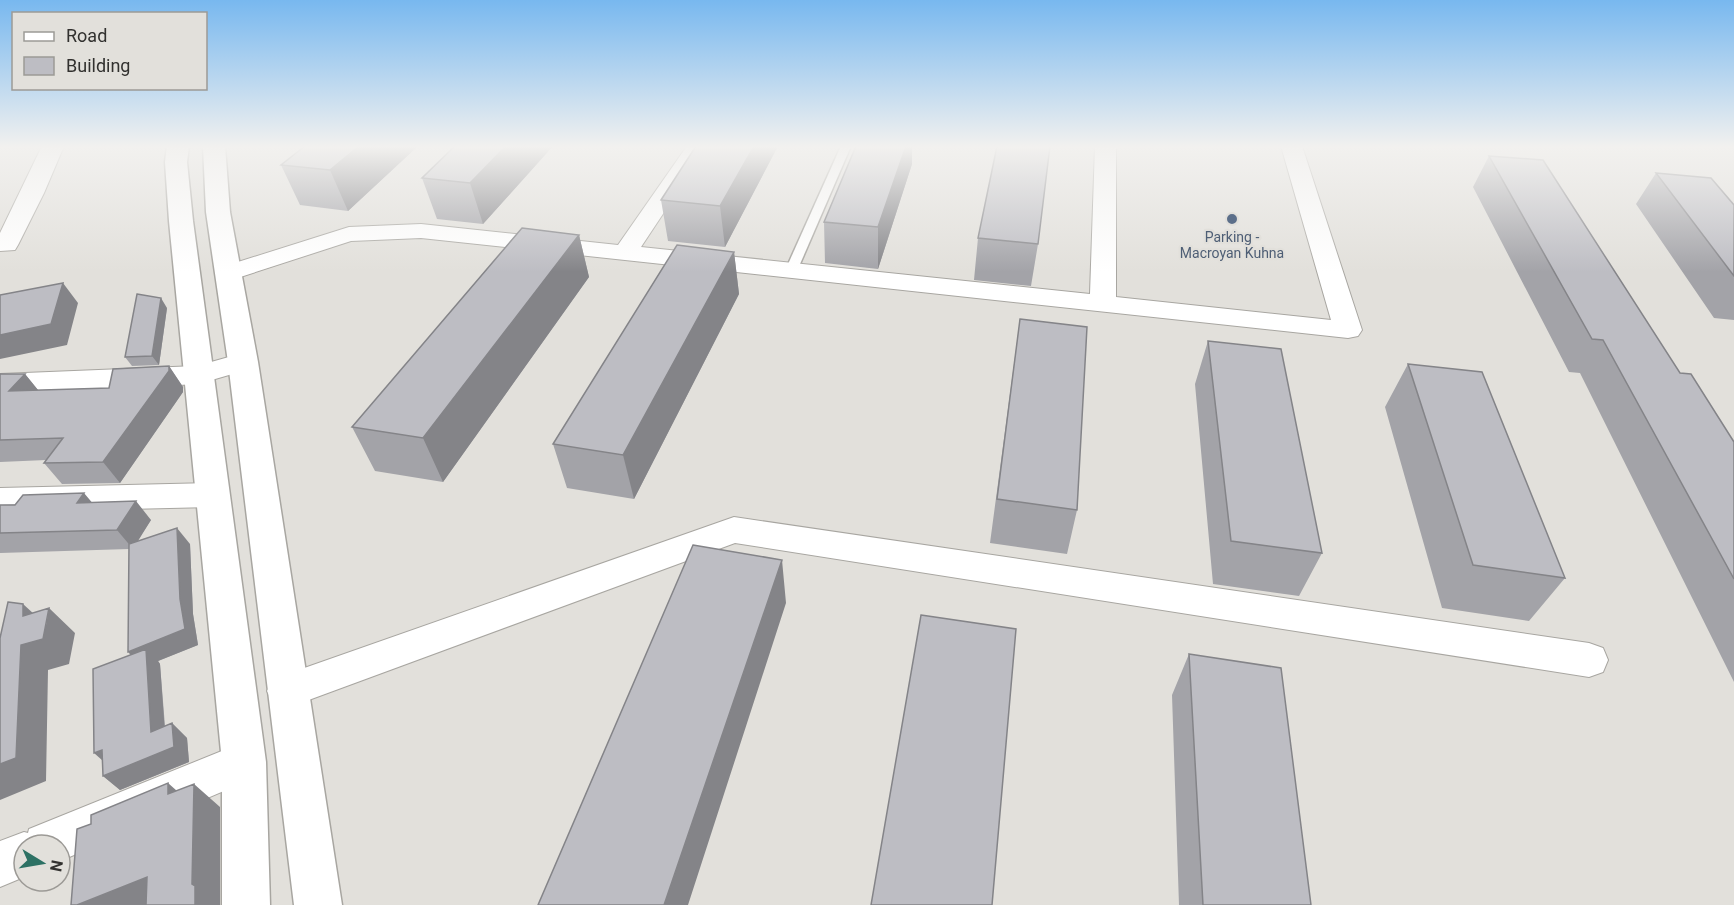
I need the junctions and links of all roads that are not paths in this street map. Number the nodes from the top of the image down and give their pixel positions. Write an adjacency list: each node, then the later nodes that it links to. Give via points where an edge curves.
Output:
1 (35, 188): 8 (street)
2 (178, 188): 14 (main road)
3 (217, 188): 11 (main road)
4 (669, 188): 9 (street)
5 (827, 188): 10 (lane)
6 (1105, 188): 12 (street)
7 (1305, 188): 12 (street, via 1348,330)
8 (6, 245)
9 (626, 253): 10 (street); 11 (street, via 421,231 349,234)
10 (791, 271): 12 (street)
11 (228, 273): 13 (main road)
12 (1103, 306)
13 (243, 362): 14 (street); 19 (main road)
14 (198, 375): 15 (street); 16 (main road)
15 (0, 384)
16 (212, 495): 17 (street); 20 (main road)
17 (0, 500)
18 (1589, 660): 19 (street, via 734,530)
19 (287, 691): 23 (main road)
20 (244, 762): 21 (street); 22 (main road)
21 (72, 834)
22 (246, 905)
23 (318, 905)

